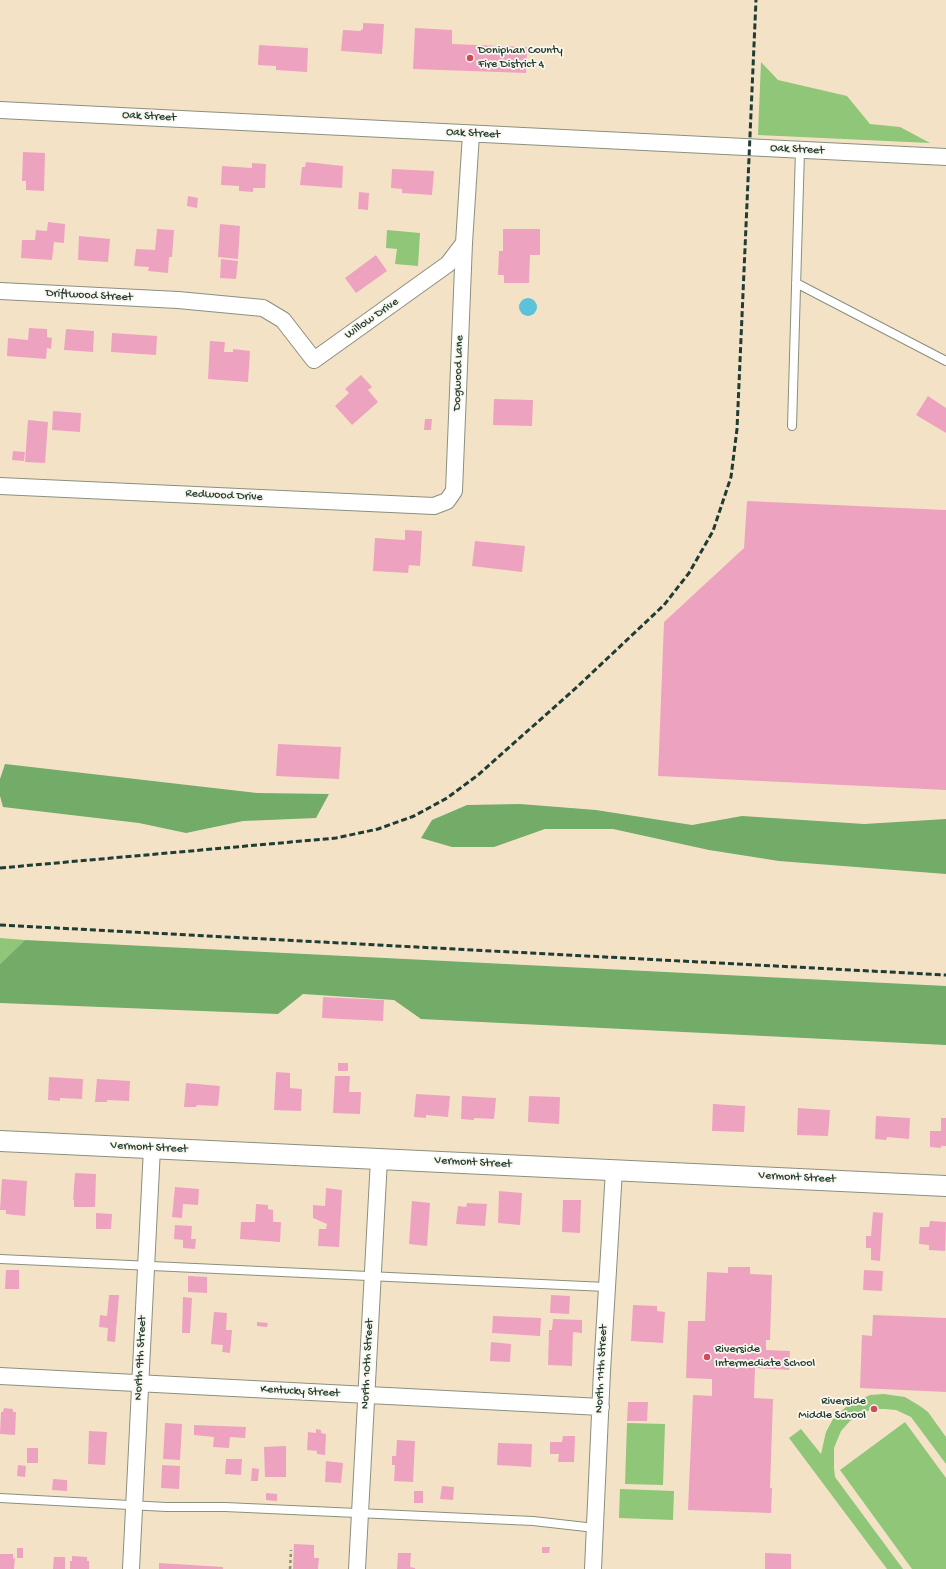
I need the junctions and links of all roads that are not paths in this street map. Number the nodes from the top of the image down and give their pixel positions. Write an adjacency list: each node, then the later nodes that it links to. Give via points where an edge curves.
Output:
1 (0, 110): 2 (street, Oak Street)
2 (471, 134): 3 (street, Oak Street); 5 (street)
3 (800, 150): 4 (street, Oak Street); 6 (lane)
4 (946, 157)
5 (464, 243): 8 (street, Willow Drive, via 448,264 314,360 283,320 263,308); 12 (street, Dogwood Lane, via 454,491)
6 (796, 283): 9 (lane); 10 (lane)
7 (0, 291): 8 (street, Driftwood Street)
8 (178, 300)
9 (946, 361)
10 (792, 426)
11 (0, 486): 12 (street, Redwood Drive, via 434,506)
12 (447, 501)
13 (0, 1141): 14 (street, Vermont Street)
14 (152, 1148): 15 (street, Vermont Street); 19 (street, North 9th Street)
15 (379, 1158): 16 (street, Vermont Street); 20 (street, North 10th Street)
16 (614, 1170): 17 (street, Vermont Street); 21 (street, North 11th Street)
17 (946, 1186)
18 (0, 1259): 19 (lane)
19 (146, 1266): 20 (lane); 23 (street, North 9th Street)
20 (373, 1276): 21 (lane); 24 (street, North 10th Street)
21 (606, 1287): 25 (street, North 11th Street)
22 (0, 1376): 23 (street, Kentucky Street)
23 (139, 1383): 24 (street, Kentucky Street); 27 (street, North 9th Street)
24 (366, 1396): 25 (street, Kentucky Street); 28 (street, North 10th Street)
25 (600, 1408): 29 (street, North 11th Street)
26 (0, 1498): 27 (lane)
27 (133, 1505): 28 (lane); 30 (street, North 9th Street)
28 (360, 1513): 29 (lane, via 533,1521); 31 (street, North 10th Street)
29 (595, 1528): 32 (street, North 11th Street)
30 (130, 1569)
31 (357, 1569)
32 (593, 1569)

